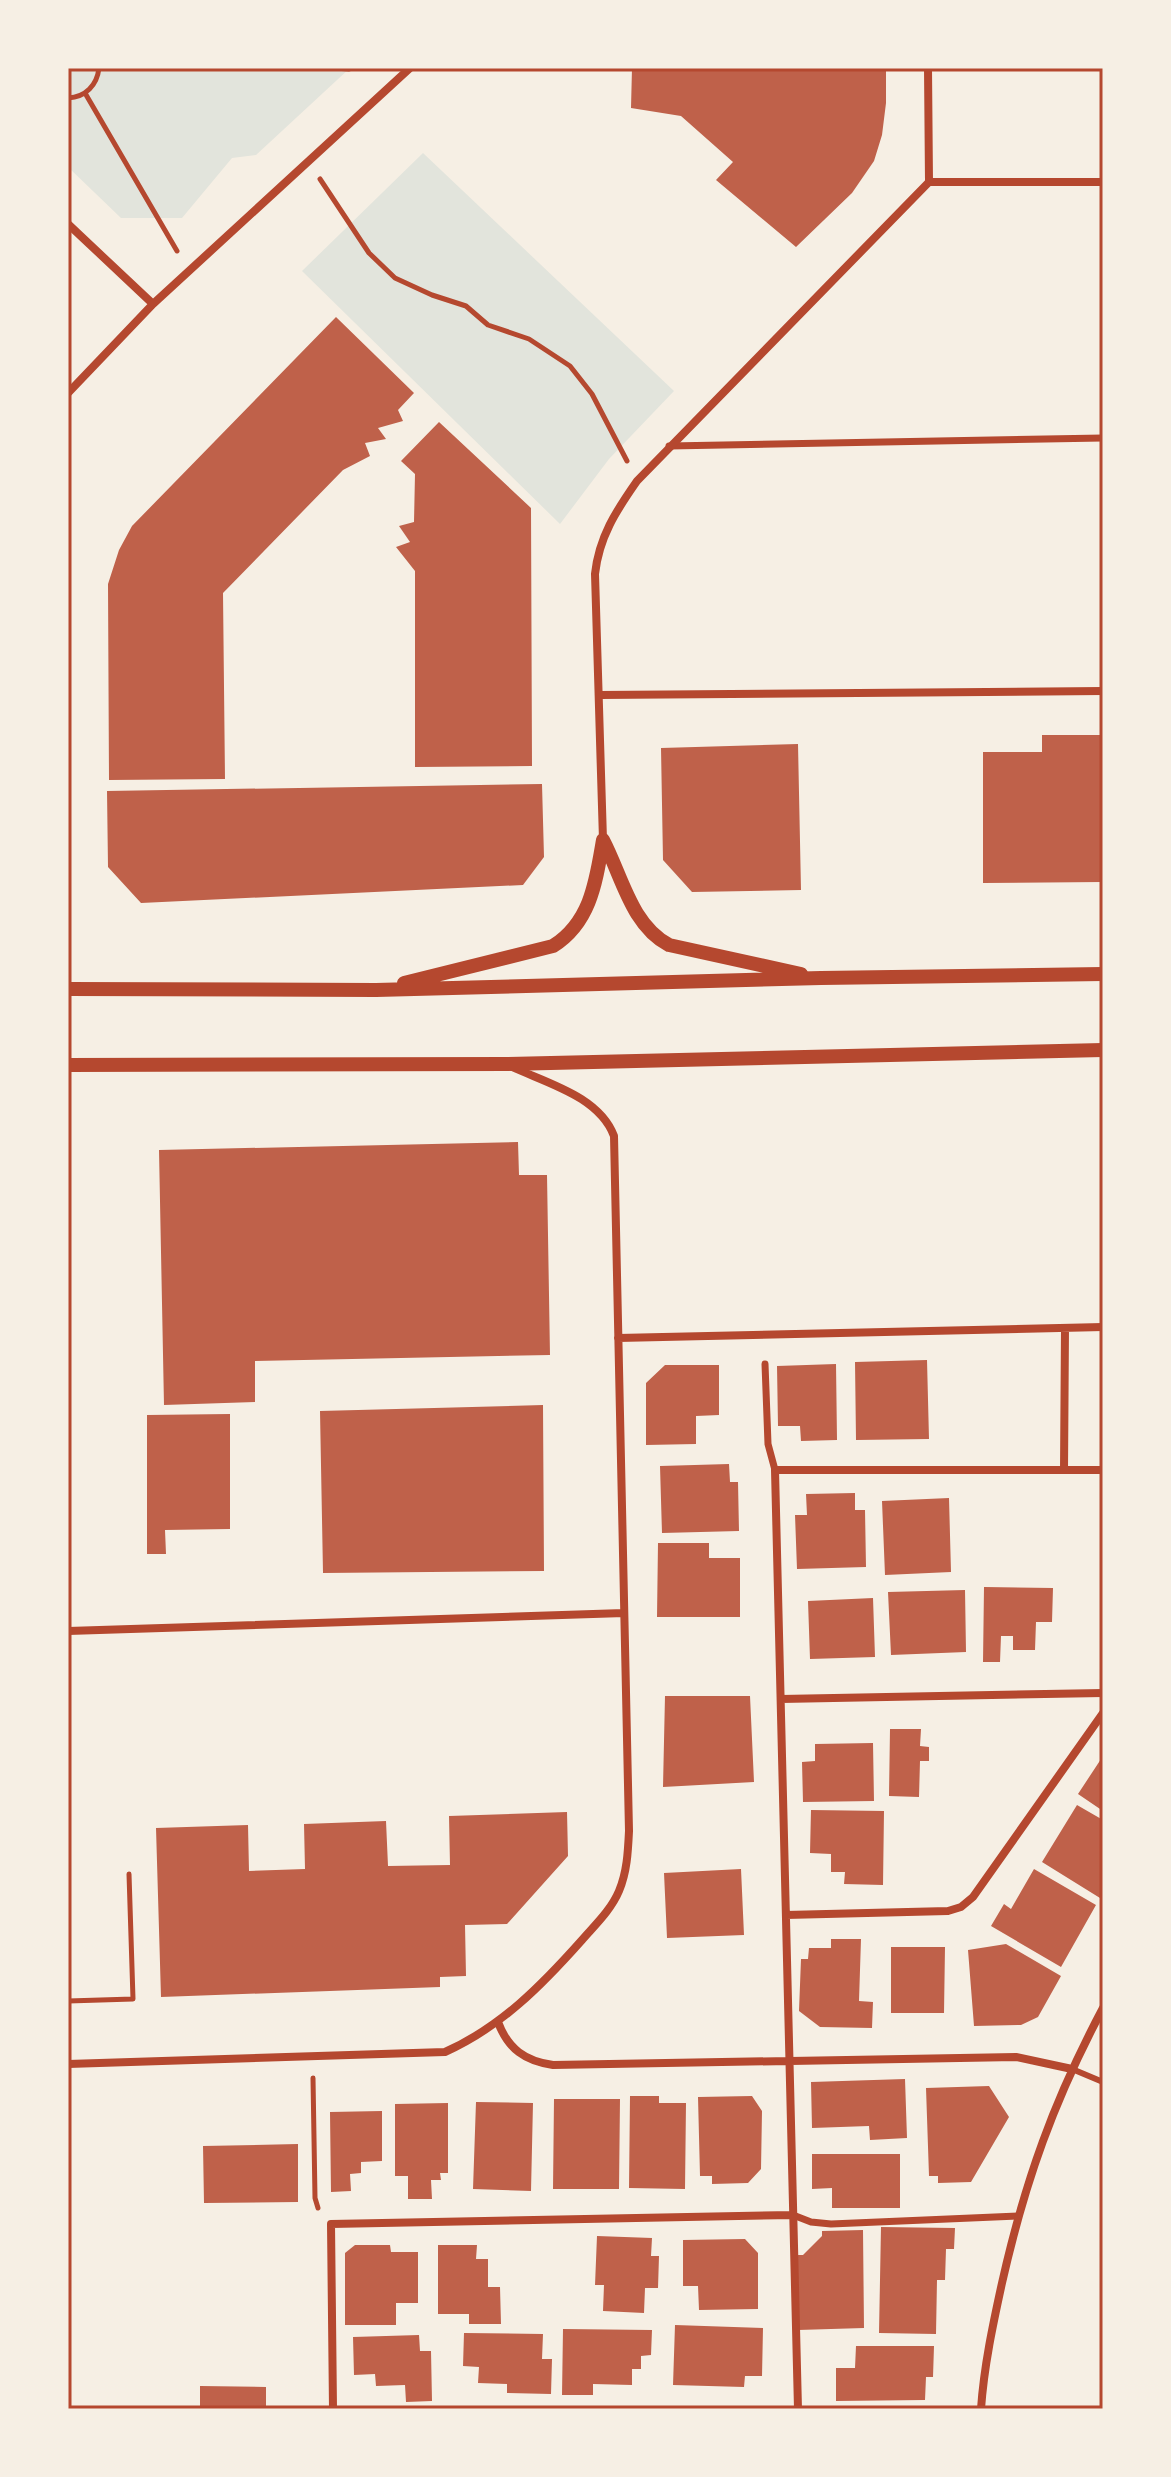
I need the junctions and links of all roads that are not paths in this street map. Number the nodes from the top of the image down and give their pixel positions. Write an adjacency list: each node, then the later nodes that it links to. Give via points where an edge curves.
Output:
1 (410, 68): 6 (street)
2 (928, 68): 3 (street)
3 (929, 182): 4 (street); 9 (street)
4 (1103, 182)
5 (68, 224): 6 (street)
6 (153, 304): 7 (street)
7 (68, 393)
8 (1103, 438): 9 (street)
9 (668, 446): 11 (street, via 605,530 597,559)
10 (1103, 691): 11 (street)
11 (600, 695): 12 (street)
12 (603, 840): 14 (street, via 636,914 656,938); 16 (street, via 591,896 569,936 553,946)
13 (1103, 974): 14 (street)
14 (821, 978): 16 (street)
15 (68, 989): 16 (street)
16 (376, 990)
17 (1103, 1050): 18 (street)
18 (507, 1064): 19 (street); 22 (street, via 590,1104 610,1125)
19 (68, 1065)
20 (1103, 1327): 21 (street)
21 (1065, 1328): 22 (street); 25 (street)
22 (618, 1338): 27 (street)
23 (765, 1364): 24 (street, via 768,1444)
24 (775, 1470): 25 (street); 30 (street)
25 (1064, 1470): 26 (street)
26 (1103, 1470)
27 (624, 1613): 28 (street); 34 (street, via 629,1831 624,1876 605,1913 549,1977)
28 (68, 1631)
29 (1103, 1693): 30 (street)
30 (781, 1699): 32 (street)
31 (1103, 1713): 32 (street, via 961,1907)
32 (786, 1915): 35 (street)
33 (1103, 2008): 37 (street)
34 (498, 2022): 35 (street, via 520,2054 553,2065); 36 (street, via 445,2052)
35 (790, 2063): 37 (street, via 1016,2057); 39 (street)
36 (68, 2064)
37 (1072, 2069): 38 (lane); 40 (street)
38 (1103, 2082)
39 (793, 2215): 40 (street, via 831,2224); 41 (street, via 331,2224); 42 (street)
40 (1018, 2216): 43 (street, via 987,2356)
41 (333, 2409)
42 (798, 2409)
43 (981, 2409)

